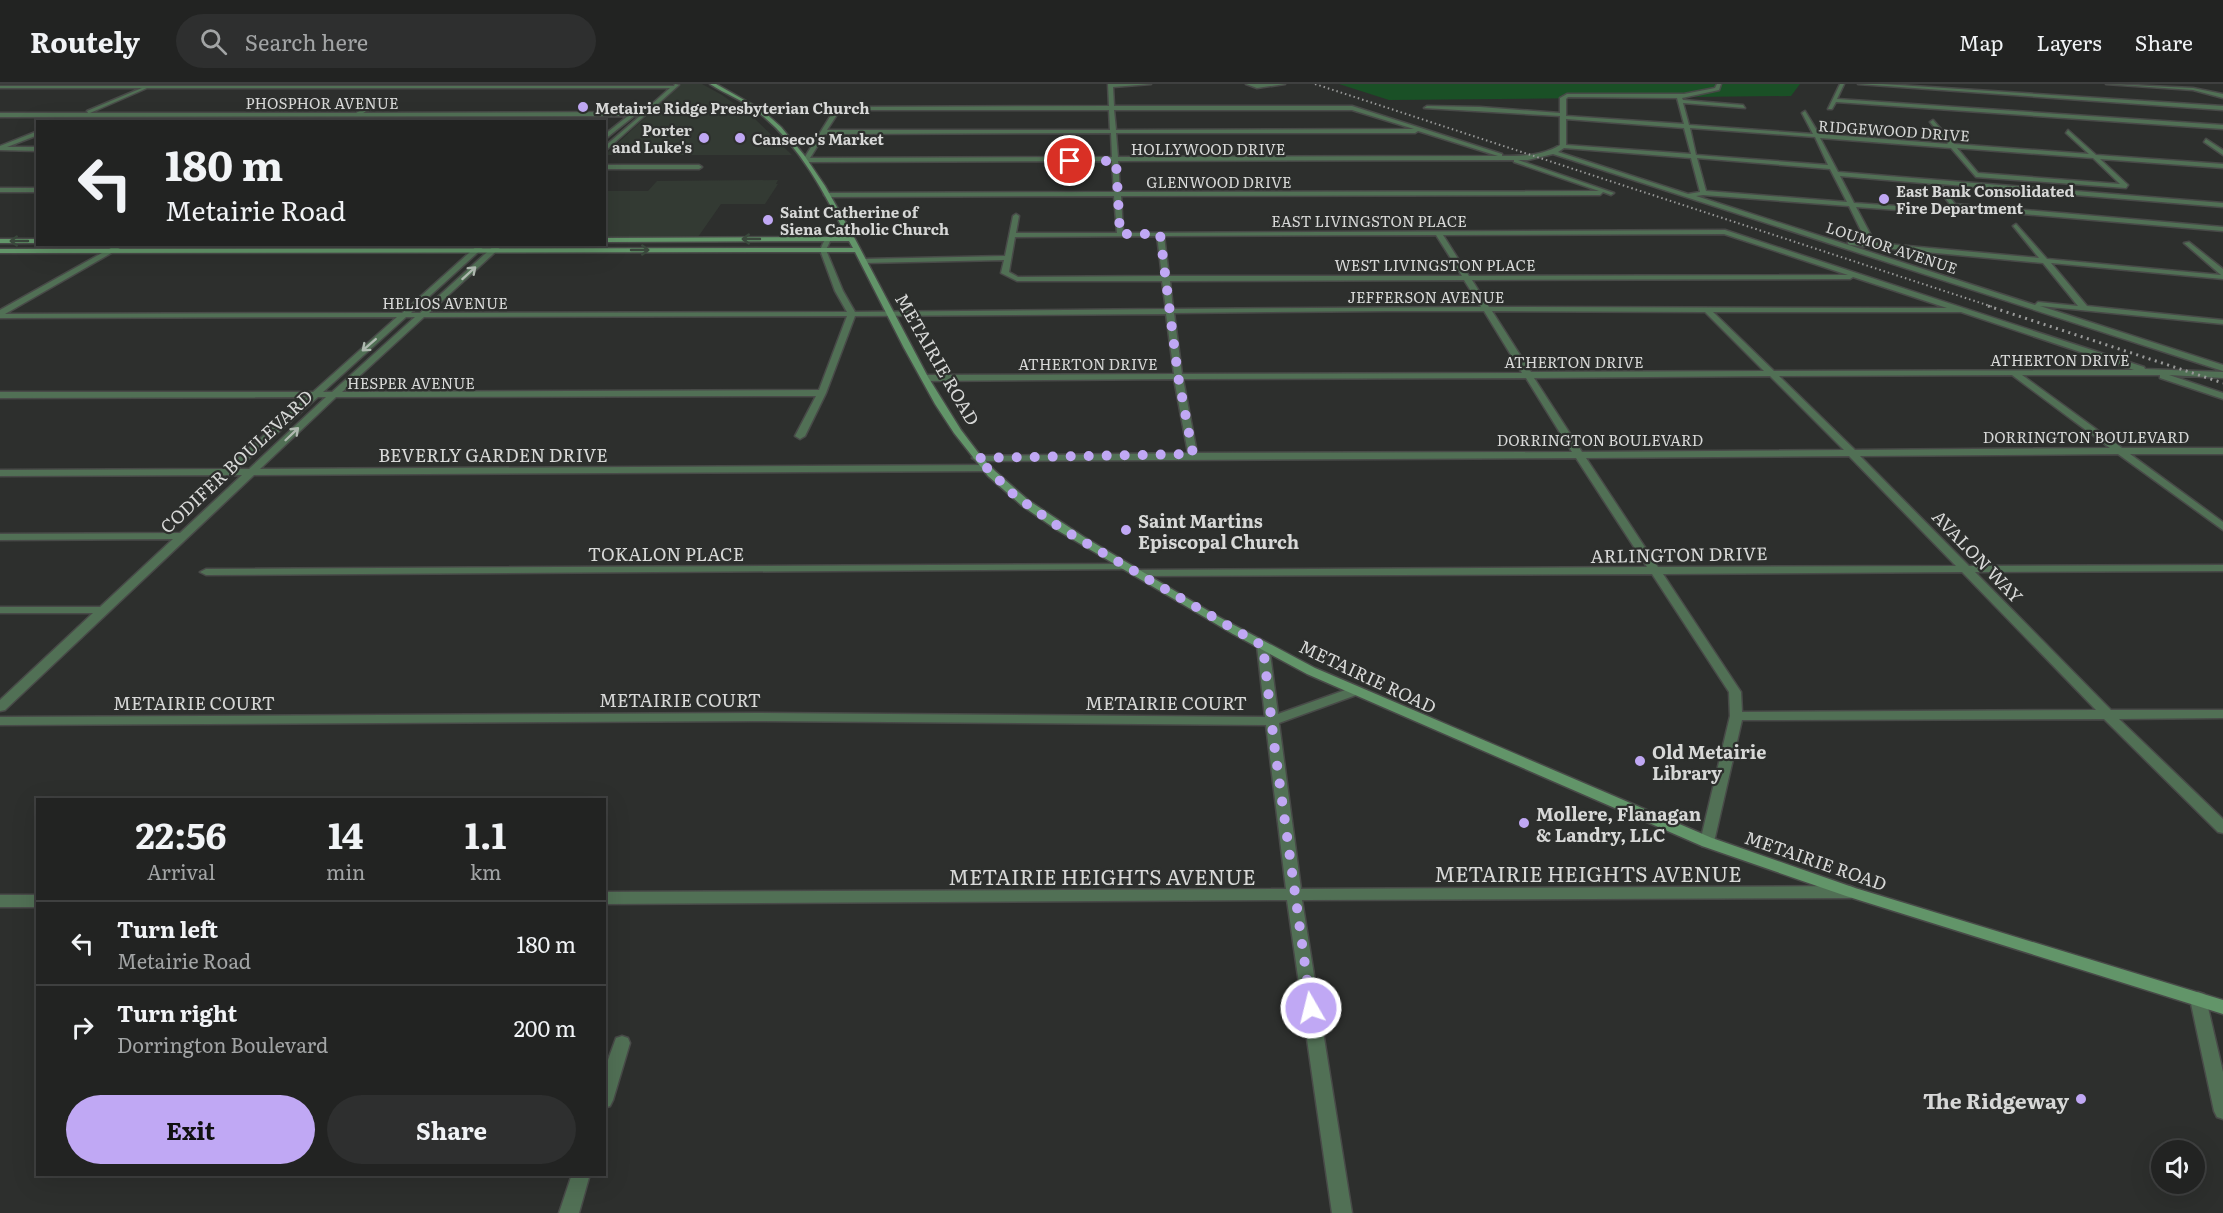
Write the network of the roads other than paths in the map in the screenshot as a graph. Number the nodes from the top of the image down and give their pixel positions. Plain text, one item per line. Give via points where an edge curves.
1 (714, 84) edge
2 (1149, 84) edge
3 (1248, 84) edge
4 (1283, 84) edge
5 (1719, 84) edge
6 (1842, 84) edge
7 (1860, 84) edge
8 (2108, 84) edge
9 (677, 85) edge
10 (1111, 85) edge
11 (664, 86) edge
12 (0, 87) edge
13 (152, 87) junction
14 (2020, 90) dead end
15 (655, 94) dead end
16 (2026, 95) junction
17 (2223, 96) edge
18 (1680, 98) junction
19 (1834, 100) junction
20 (379, 102) dead end
21 (2034, 102) dead end
22 (640, 107) dead end
23 (1743, 107) dead end
24 (1113, 108) junction
25 (1427, 108) dead end
26 (1830, 108) dead end
27 (2041, 108) dead end
28 (2223, 108) edge
29 (1805, 113) dead end
30 (358, 114) junction
31 (633, 114) junction
32 (645, 114) junction
33 (0, 115) edge
34 (83, 115) junction
35 (2048, 115) junction
36 (1562, 116) junction
37 (71, 120) edge
38 (348, 120) edge
39 (1933, 122) dead end
40 (1688, 127) junction
41 (2223, 127) edge
42 (1427, 130) junction
43 (822, 132) junction
44 (1115, 132) junction
45 (2068, 132) dead end
46 (36, 134) edge
47 (606, 136) edge
48 (1817, 136) junction
49 (2206, 141) dead end
50 (1563, 146) junction
51 (1952, 146) junction
52 (606, 148) edge
53 (0, 149) edge
54 (36, 149) edge
55 (1553, 152) junction
56 (2223, 153) edge
57 (1693, 156) junction
58 (2095, 157) junction
59 (1511, 159) junction
60 (806, 160) junction
61 (1116, 161) junction
62 (2223, 166) edge
63 (606, 167) edge
64 (699, 167) dead end
65 (1834, 170) junction
66 (1935, 181) junction
67 (0, 190) edge
68 (36, 190) edge
69 (1703, 193) junction
70 (827, 195) junction
71 (1118, 195) junction
72 (1686, 195) junction
73 (1853, 205) junction
74 (2223, 205) edge
75 (1898, 208) dead end
76 (1016, 216) dead end
77 (2016, 226) dead end
78 (2223, 229) edge
79 (1438, 233) junction
80 (1120, 234) junction
81 (1160, 234) junction
82 (1012, 235) junction
83 (828, 239) junction
84 (852, 239) junction
85 (606, 240) edge
86 (0, 241) edge
87 (36, 241) edge
88 (2187, 243) dead end
89 (1840, 244) junction
90 (1872, 245) junction
91 (121, 246) edge
92 (480, 248) edge
93 (497, 248) edge
94 (823, 250) junction
95 (858, 250) junction
96 (0, 251) edge
97 (112, 251) junction
98 (1007, 258) junction
99 (2045, 260) junction
100 (864, 261) junction
101 (2223, 275) edge
102 (1466, 277) junction
103 (1860, 277) junction
104 (1166, 279) junction
105 (2016, 302) junction
106 (2084, 308) junction
107 (1169, 310) junction
108 (1487, 310) junction
109 (1707, 310) junction
110 (1962, 310) junction
111 (0, 314) edge
112 (852, 314) junction
113 (890, 314) junction
114 (403, 315) junction
115 (422, 316) junction
116 (2223, 322) edge
117 (2223, 368) edge
118 (2152, 372) junction
119 (1770, 373) junction
120 (2014, 373) junction
121 (1529, 375) junction
122 (2223, 375) edge
123 (1178, 376) junction
124 (925, 378) junction
125 (822, 393) junction
126 (0, 395) edge
127 (311, 396) junction
128 (332, 396) junction
129 (2223, 396) edge
130 (800, 436) dead end
131 (1850, 451) junction
132 (2119, 451) junction
133 (2223, 451) edge
134 (1193, 454) junction
135 (1579, 455) junction
136 (977, 458) junction
137 (986, 468) junction
138 (228, 472) junction
139 (252, 472) junction
140 (0, 473) edge
141 (2223, 527) edge
142 (182, 536) junction
143 (0, 537) edge
144 (1965, 567) junction
145 (2223, 568) edge
146 (1131, 570) junction
147 (206, 572) dead end
148 (1656, 572) junction
149 (0, 610) edge
150 (103, 610) junction
151 (1263, 646) junction
152 (1355, 691) junction
153 (0, 707) edge
154 (1737, 709) junction
155 (2223, 714) edge
156 (2108, 716) junction
157 (0, 721) edge
158 (1271, 721) junction
159 (2223, 828) edge
160 (1707, 842) junction
161 (1851, 892) junction
162 (1294, 895) junction
163 (606, 898) edge
164 (0, 901) edge
165 (36, 901) edge
166 (2198, 999) junction
167 (2223, 1007) edge
168 (622, 1043) dead end
169 (606, 1094) edge
170 (2223, 1111) edge
171 (580, 1176) edge
172 (569, 1213) edge
173 (1342, 1213) edge

1 - 60 main road, METAIRIE ROAD via 767,116
2 - 10 street
3 - 4 street
5 - 18 street via 1711,91
6 - 19 street
7 - 16 street
8 - 17 street
9 - 11 street
9 - 32 street
10 - 24 street
11 - 13 street
11 - 15 street
12 - 13 street
13 - 34 street
14 - 16 street
16 - 21 street
16 - 28 street
18 - 23 street
18 - 36 street via 1570,95 1563,98
18 - 40 street
19 - 26 street
19 - 35 street
20 - 30 street
22 - 31 street
24 - 42 street via 1352,108
24 - 43 street via 838,108
24 - 44 street
25 - 36 street, RIDGEWOOD DRIVE
27 - 35 street
29 - 48 street
30 - 31 street, PHOSPHOR AVENUE
30 - 34 street, PHOSPHOR AVENUE
30 - 38 street
31 - 32 street, PHOSPHOR AVENUE
31 - 47 street
32 - 52 street
33 - 34 street, PHOSPHOR AVENUE
34 - 37 street
35 - 41 street
36 - 40 street, RIDGEWOOD DRIVE
36 - 50 street
39 - 51 street
40 - 48 street, RIDGEWOOD DRIVE
40 - 57 street
42 - 44 street
42 - 59 street
43 - 44 street
43 - 60 street
44 - 61 street
45 - 58 street
46 - 53 street
48 - 51 street, RIDGEWOOD DRIVE
48 - 65 street
49 - 56 street
50 - 55 street
50 - 57 street
51 - 58 street, RIDGEWOOD DRIVE
51 - 58 street via 1976,175 2126,186
53 - 54 street
55 - 59 street, HOLLYWOOD DRIVE
55 - 72 street, LOUMOR AVENUE
57 - 65 street
57 - 69 street
58 - 62 street, RIDGEWOOD DRIVE
59 - 61 street, HOLLYWOOD DRIVE
59 - 71 street, GLENWOOD DRIVE via 1611,193
60 - 61 street, HOLLYWOOD DRIVE
60 - 70 main road, METAIRIE ROAD
61 - 71 street
63 - 64 street
65 - 66 street
65 - 73 street
66 - 74 street
66 - 78 street via 1953,206
67 - 68 street
69 - 72 street
69 - 73 street
70 - 71 street, GLENWOOD DRIVE
70 - 84 main road, METAIRIE ROAD
71 - 80 street
72 - 89 street, LOUMOR AVENUE
73 - 75 street
73 - 90 street
76 - 82 street
77 - 99 street
79 - 81 street, EAST LIVINGSTON PLACE
79 - 102 street
79 - 103 street, EAST LIVINGSTON PLACE via 1725,232
80 - 81 street, EAST LIVINGSTON PLACE
80 - 82 street, EAST LIVINGSTON PLACE
81 - 104 street
82 - 98 street
83 - 84 main road
83 -> 85 main road
83 - 94 street
84 - 95 main road, METAIRIE ROAD
87 -> 86 main road
88 - 101 street
89 - 90 street
89 - 105 street, LOUMOR AVENUE
90 - 99 street
91 - 97 street
92 - 93 main road
92 - 97 main road
92 - 114 street, CODIFER BOULEVARD
93 -> 94 main road
115 -> 93 street, CODIFER BOULEVARD
94 - 95 main road
94 - 112 street via 838,291
95 - 100 main road, METAIRIE ROAD
96 - 97 main road
97 - 111 street
98 - 100 street
98 - 104 street, WEST LIVINGSTON PLACE via 1005,273 1025,280
99 - 101 street
99 - 106 street
100 - 113 main road, METAIRIE ROAD
102 - 103 street, WEST LIVINGSTON PLACE
102 - 104 street, WEST LIVINGSTON PLACE
102 - 108 street
103 - 110 street
104 - 107 street
105 - 106 street
105 - 117 street, LOUMOR AVENUE
106 - 116 street
107 - 108 street, JEFFERSON AVENUE
107 - 113 street, JEFFERSON AVENUE
107 - 123 street
108 - 109 street, JEFFERSON AVENUE
108 - 121 street
109 - 110 street, JEFFERSON AVENUE
109 - 119 street, AVALON WAY
110 - 118 street
111 - 114 street, HELIOS AVENUE
112 - 113 street, HELIOS AVENUE
112 - 115 street, HELIOS AVENUE
112 - 125 street
113 - 124 main road, METAIRIE ROAD
114 - 115 street, HELIOS AVENUE
114 -> 127 street, CODIFER BOULEVARD
115 - 128 street, CODIFER BOULEVARD
118 - 120 street, ATHERTON DRIVE
118 - 122 street, ATHERTON DRIVE
118 - 129 street
119 - 120 street, ATHERTON DRIVE
119 - 121 street, ATHERTON DRIVE
119 - 131 street, AVALON WAY
120 - 132 street
121 - 123 street, ATHERTON DRIVE
121 - 135 street
123 - 124 street, ATHERTON DRIVE
123 - 134 street
124 - 136 main road, METAIRIE ROAD
125 - 128 street, HESPER AVENUE
125 - 130 street
126 - 127 street, HESPER AVENUE
127 - 128 street, HESPER AVENUE
127 - 138 street, CODIFER BOULEVARD
139 -> 128 street, CODIFER BOULEVARD
131 - 132 street, DORRINGTON BOULEVARD
131 - 135 street, DORRINGTON BOULEVARD
131 - 144 street, AVALON WAY
132 - 133 street, DORRINGTON BOULEVARD
132 - 141 street
134 - 135 street, DORRINGTON BOULEVARD
134 - 136 street, DORRINGTON BOULEVARD
135 - 148 street
136 - 137 main road, METAIRIE ROAD
137 - 139 street, BEVERLY GARDEN DRIVE
137 - 146 main road, METAIRIE ROAD via 1014,495 1062,529
138 - 139 street, BEVERLY GARDEN DRIVE
138 - 140 street, BEVERLY GARDEN DRIVE
139 - 142 street, CODIFER BOULEVARD
142 - 143 street
142 - 150 street, CODIFER BOULEVARD
144 - 145 street, ARLINGTON DRIVE
144 - 148 street, ARLINGTON DRIVE
144 - 156 street, AVALON WAY
146 - 147 street, TOKALON PLACE
146 - 148 street, ARLINGTON DRIVE
146 - 151 main road, METAIRIE ROAD
148 - 154 street via 1735,692
149 - 150 street
150 - 153 street, CODIFER BOULEVARD
151 - 152 main road, METAIRIE ROAD
151 - 158 street
152 - 158 street, METAIRIE COURT
152 - 160 main road, METAIRIE ROAD
154 - 156 street
154 - 160 street
155 - 156 street
156 - 159 street, AVALON WAY
157 - 158 street, METAIRIE COURT via 754,717
158 - 162 street
160 - 161 main road, METAIRIE ROAD
161 - 162 street, METAIRIE HEIGHTS AVENUE
161 - 166 main road, METAIRIE ROAD
162 - 163 street, METAIRIE HEIGHTS AVENUE
162 - 173 street
164 - 165 street
166 - 167 main road, METAIRIE ROAD
166 - 170 street
168 - 169 street
171 - 172 street

